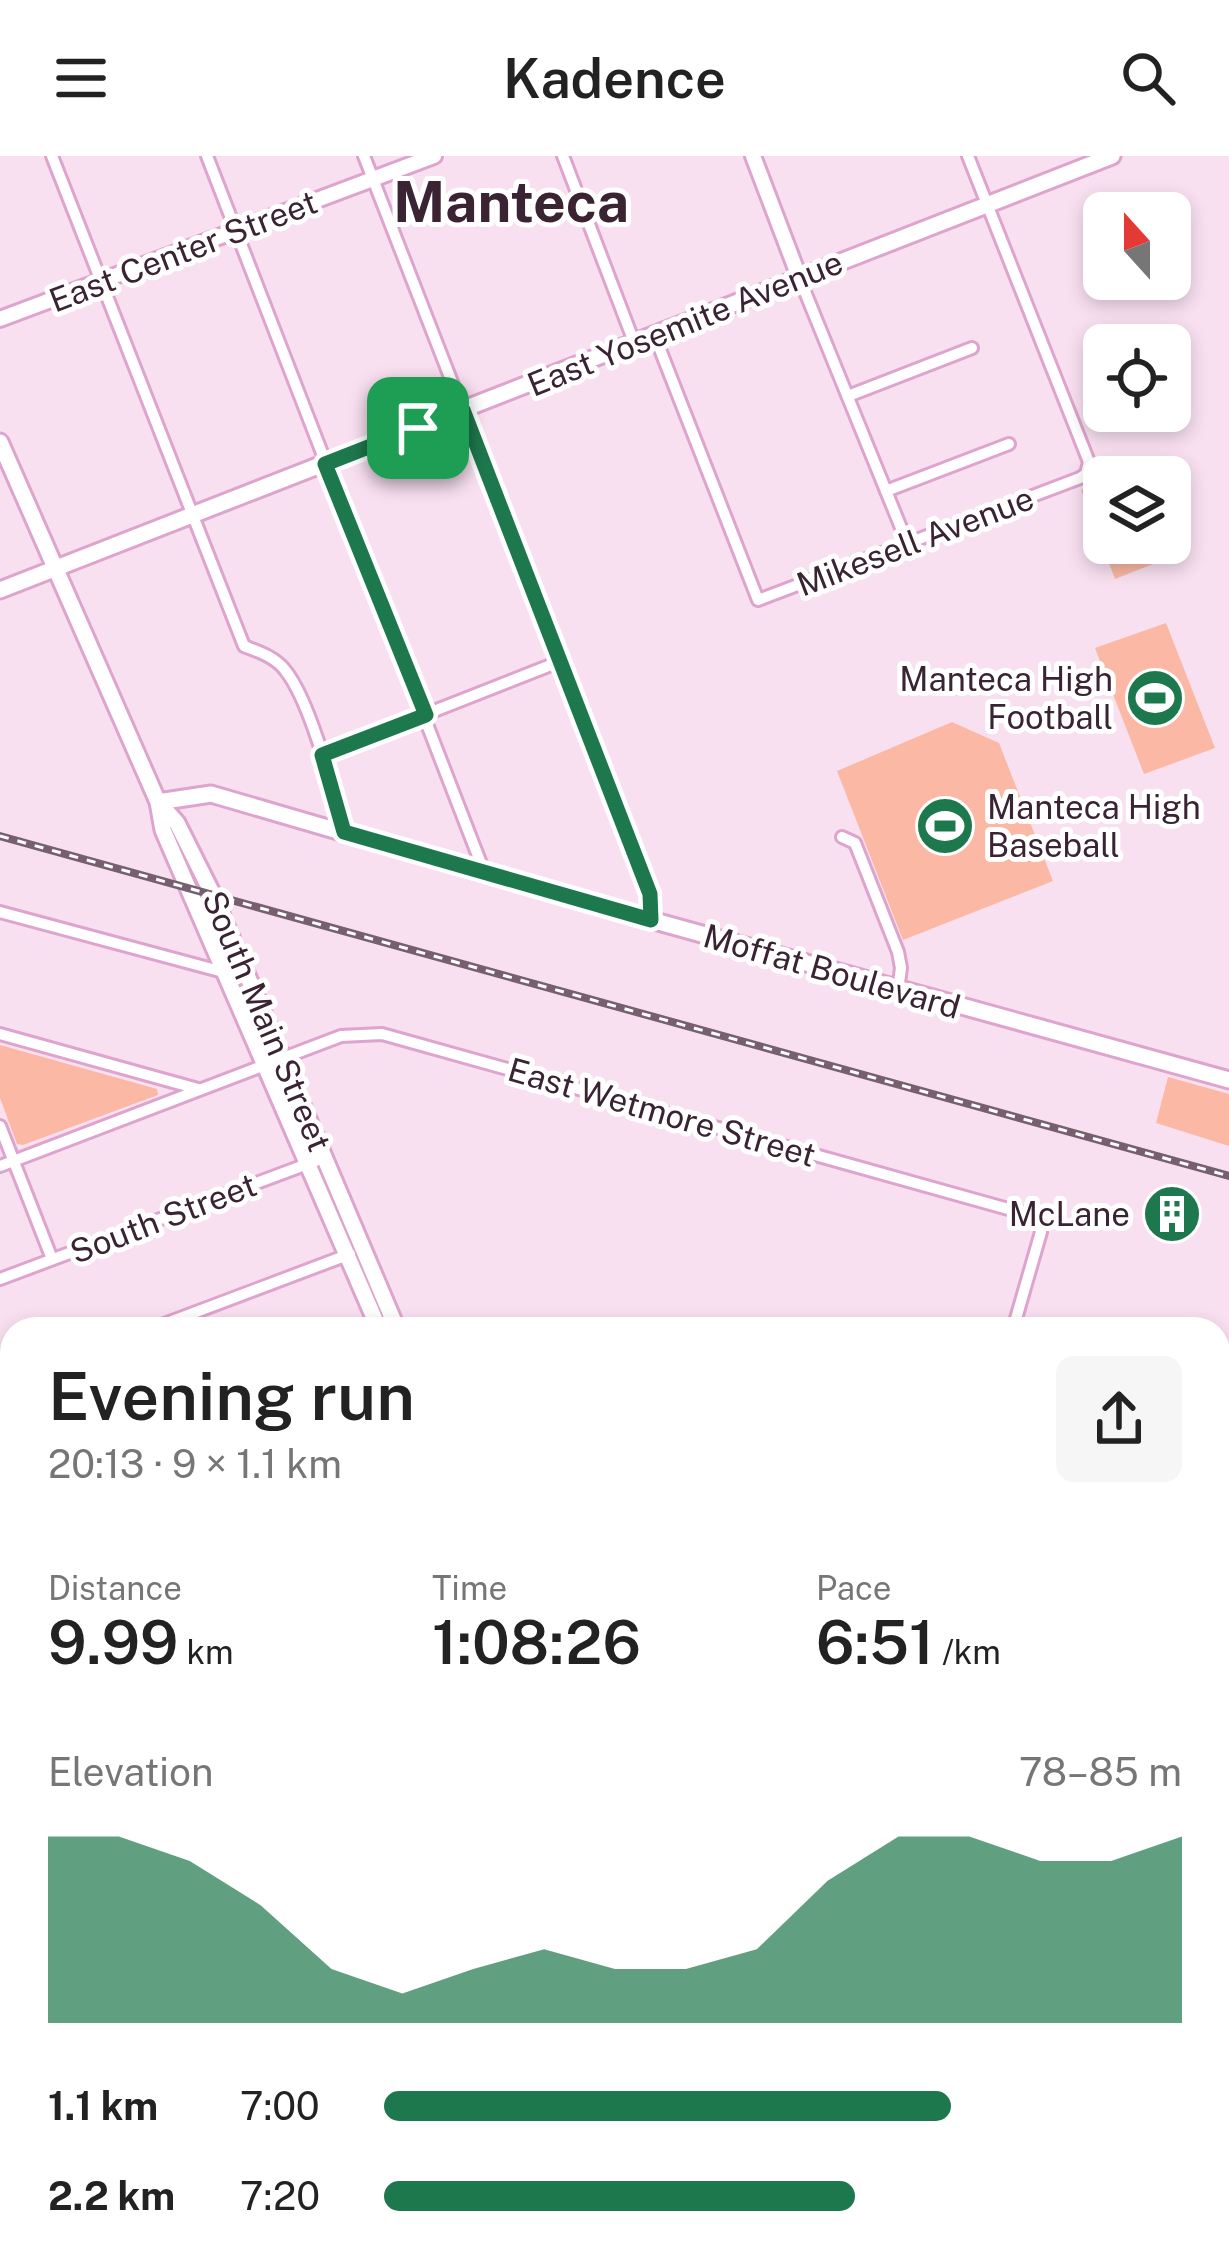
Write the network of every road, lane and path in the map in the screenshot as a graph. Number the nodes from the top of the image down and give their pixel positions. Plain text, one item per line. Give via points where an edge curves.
1 (52, 156) edge
2 (207, 156) edge
3 (364, 156) edge
4 (434, 156) edge
5 (563, 156) edge
6 (753, 156) edge
7 (968, 156) edge
8 (1112, 156) edge
9 (373, 179) junction
10 (987, 204) junction
11 (236, 231) junction
12 (800, 277) junction
13 (100, 282) junction
14 (0, 320) edge
15 (654, 334) junction
16 (634, 342) junction
17 (972, 348) dead end
18 (848, 397) junction
19 (463, 410) junction
20 (0, 442) edge
21 (1010, 444) dead end
22 (325, 464) junction
23 (886, 491) junction
24 (191, 515) junction
25 (908, 545) junction
26 (58, 569) junction
27 (0, 590) edge
28 (561, 662) junction
29 (426, 715) junction
30 (322, 755) junction
31 (158, 802) junction
32 (344, 832) junction
33 (842, 837) dead end
34 (485, 874) junction
35 (0, 912) edge
36 (651, 920) junction
37 (244, 965) junction
38 (226, 973) junction
39 (898, 990) junction
40 (0, 1034) edge
41 (284, 1059) junction
42 (266, 1066) junction
43 (1229, 1080) edge
44 (201, 1090) junction
45 (0, 1126) edge
46 (317, 1160) junction
47 (14, 1161) junction
48 (0, 1166) edge
49 (356, 1251) junction
50 (52, 1259) junction
51 (0, 1279) edge
52 (183, 1317) edge
53 (375, 1317) edge
54 (391, 1317) edge
55 (1017, 1317) edge

1 - 13 street
2 - 11 street
3 - 9 street
4 - 9 street, East Center Street
5 - 16 street
6 - 12 street
7 - 10 street
8 - 10 main road, East Yosemite Avenue
9 - 11 street, East Center Street
9 - 19 street
10 - 12 main road, East Yosemite Avenue
10 - 25 street, Mikesell Avenue via 1090,462 1072,481
11 - 13 street, East Center Street
11 - 22 street
12 - 15 main road, East Yosemite Avenue
12 - 18 street
13 - 14 street, East Center Street
13 - 24 street
15 - 16 main road, East Yosemite Avenue
15 - 25 street, Mikesell Avenue via 758,600
16 - 19 main road, East Yosemite Avenue
17 - 18 street
18 - 23 street
19 - 22 main road, East Yosemite Avenue
19 - 28 street
20 - 26 main road, South Main Street
21 - 23 street
22 - 24 main road, East Yosemite Avenue
22 - 29 street
23 - 25 street
24 - 26 main road, East Yosemite Avenue
24 - 30 street via 244,646 284,668
26 - 27 main road, East Yosemite Avenue
26 - 31 main road, South Main Street
28 - 29 street
28 - 36 street via 650,894
29 - 30 street
29 - 34 street
30 - 32 street
31 - 32 main road, Moffat Boulevard via 211,794
31 - 37 main road, South Main Street via 178,823
31 - 38 main road, South Main Street
32 - 34 main road, Moffat Boulevard
33 - 39 street via 855,843 898,952
34 - 36 main road, Moffat Boulevard
35 - 38 street
36 - 39 main road, Moffat Boulevard
37 - 38 street
37 - 41 main road, South Main Street
38 - 42 main road, South Main Street
39 - 43 main road, Moffat Boulevard
40 - 44 street
41 - 42 street, East Wetmore Street
41 - 46 main road, South Main Street
41 - 55 street, East Wetmore Street via 349,1034 382,1034 1027,1213 1040,1221 1040,1239
42 - 44 street, East Wetmore Street
42 - 46 main road, South Main Street
44 - 47 street, East Wetmore Street
45 - 47 street
46 - 49 main road, South Main Street
46 - 50 street, South Street
47 - 48 street, East Wetmore Street
47 - 50 street
49 - 52 street
49 - 53 main road, South Main Street
49 - 54 main road, South Main Street
50 - 51 street, South Street

